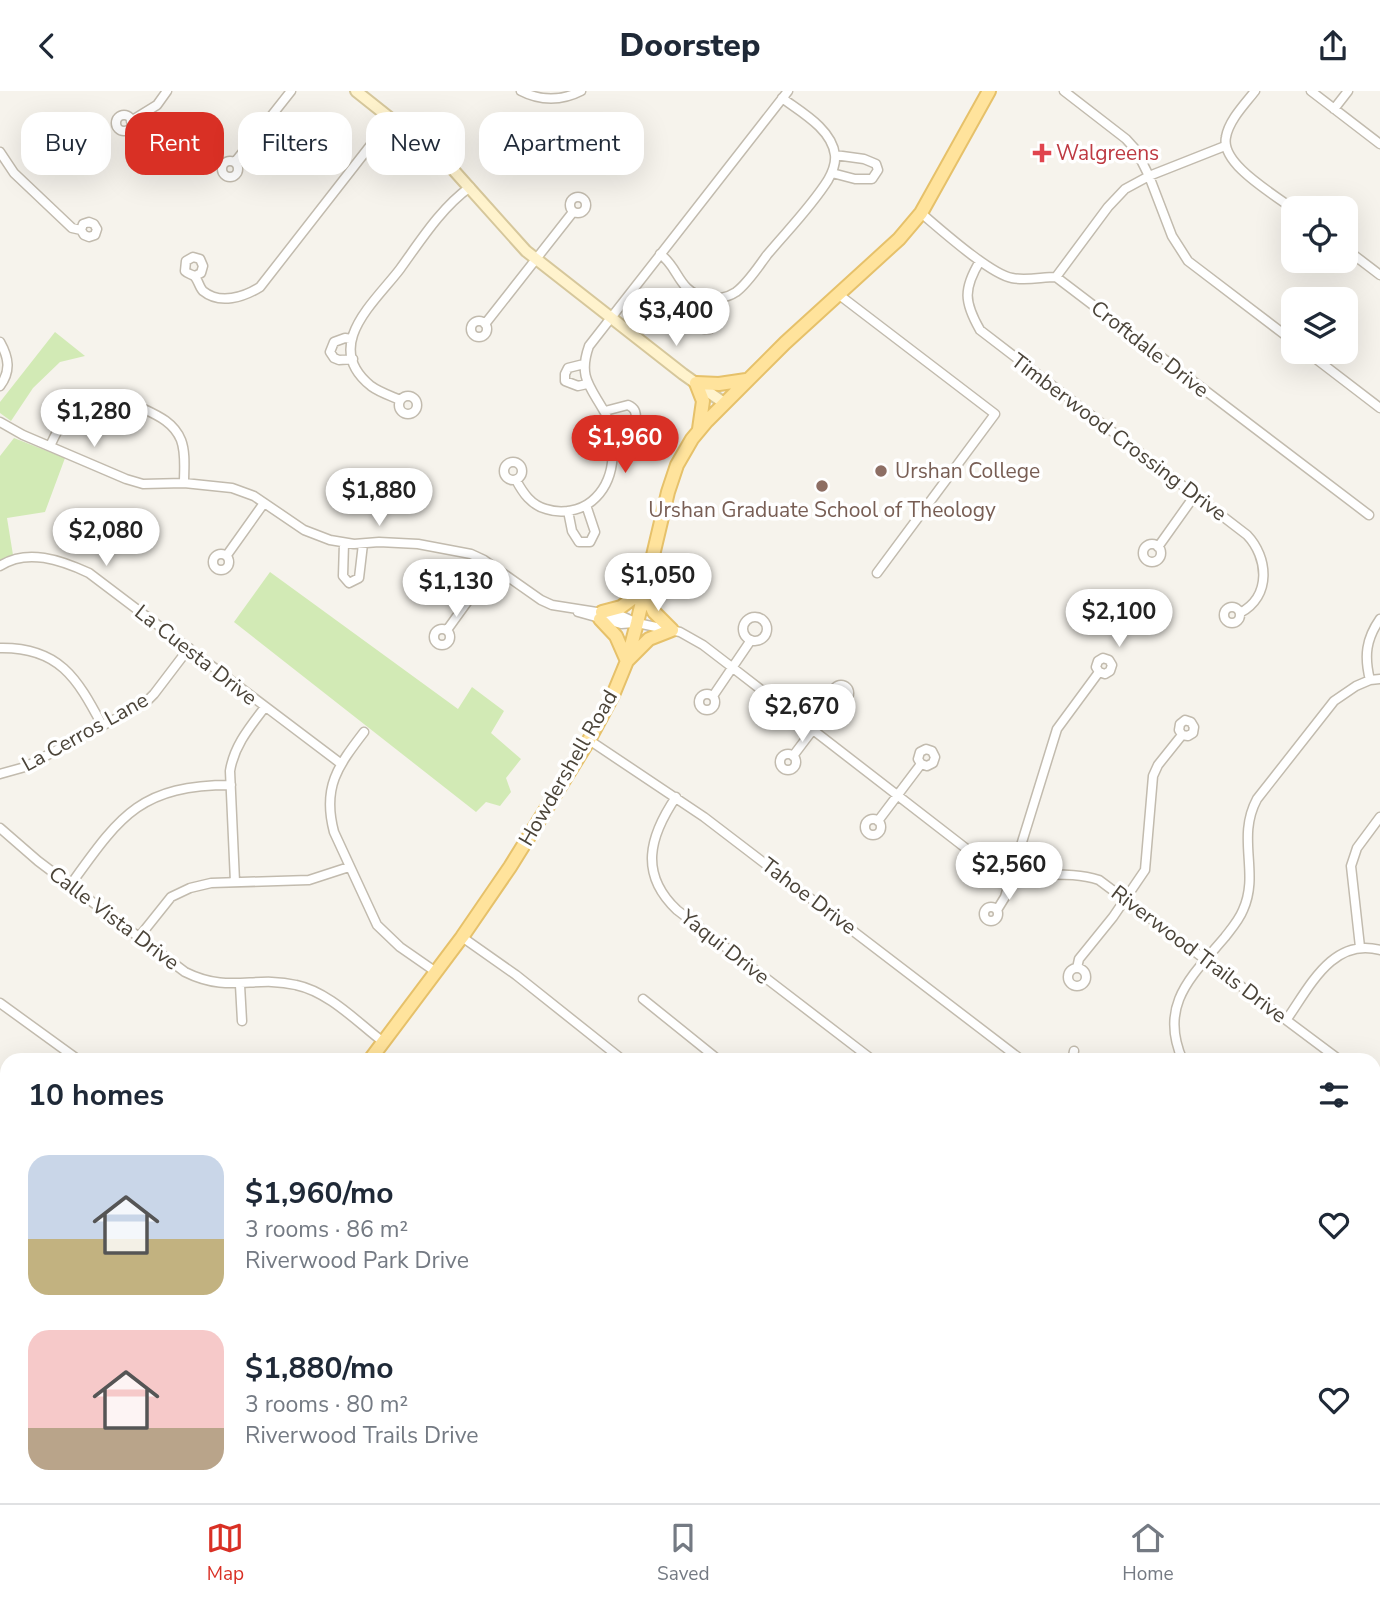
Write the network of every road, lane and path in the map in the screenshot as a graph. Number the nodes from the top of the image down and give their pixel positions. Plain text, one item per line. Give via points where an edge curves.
1 (167, 91) edge
2 (290, 91) edge
3 (356, 91) edge
4 (521, 91) edge
5 (581, 91) edge
6 (989, 91) edge
7 (1064, 91) edge
8 (1255, 91) edge
9 (1311, 91) edge
10 (1348, 91) edge
11 (785, 94) edge
12 (1334, 109) junction
13 (149, 112) edge
14 (381, 112) edge
15 (1380, 144) edge
16 (1225, 146) junction
17 (0, 152) edge
18 (366, 152) edge
19 (835, 155) junction
20 (235, 162) dead end
21 (832, 173) junction
22 (459, 175) edge
23 (1149, 176) junction
24 (470, 187) junction
25 (1281, 200) edge
26 (573, 212) dead end
27 (921, 213) junction
28 (81, 230) dead end
29 (660, 254) junction
30 (537, 258) junction
31 (1358, 258) edge
32 (980, 261) junction
33 (1380, 275) edge
34 (195, 277) dead end
35 (1056, 277) junction
36 (838, 294) junction
37 (699, 296) junction
38 (716, 298) junction
39 (611, 316) junction
40 (485, 324) dead end
41 (1281, 332) edge
42 (352, 339) junction
43 (0, 342) edge
44 (353, 359) junction
45 (584, 364) junction
46 (1323, 364) edge
47 (746, 380) junction
48 (695, 383) junction
49 (587, 384) junction
50 (0, 386) edge
51 (400, 400) dead end
52 (724, 403) junction
53 (1380, 408) edge
54 (605, 411) junction
55 (0, 422) edge
56 (611, 428) junction
57 (698, 431) junction
58 (50, 446) junction
59 (516, 480) dead end
60 (184, 483) junction
61 (1195, 495) junction
62 (264, 503) junction
63 (586, 505) junction
64 (568, 511) junction
65 (1369, 515) dead end
66 (344, 543) junction
67 (363, 544) junction
68 (1158, 547) dead end
69 (227, 555) dead end
70 (3, 564) edge
71 (493, 566) junction
72 (877, 573) dead end
73 (644, 590) junction
74 (1240, 613) dead end
75 (601, 616) junction
76 (1380, 619) edge
77 (637, 623) junction
78 (447, 630) dead end
79 (672, 631) junction
80 (751, 640) dead end
81 (0, 648) edge
82 (189, 648) junction
83 (627, 661) junction
84 (733, 668) junction
85 (1099, 672) dead end
86 (1375, 679) edge
87 (713, 696) dead end
88 (836, 699) dead end
89 (265, 707) junction
90 (102, 726) junction
91 (814, 729) junction
92 (364, 732) dead end
93 (1182, 735) dead end
94 (589, 740) junction
95 (793, 756) dead end
96 (340, 763) junction
97 (921, 764) dead end
98 (0, 774) edge
99 (230, 785) junction
100 (898, 795) junction
101 (676, 797) junction
102 (1380, 817) edge
103 (878, 821) dead end
104 (0, 828) edge
105 (349, 867) junction
106 (1012, 873) junction
107 (235, 883) junction
108 (71, 884) junction
109 (1125, 899) junction
110 (997, 910) dead end
111 (139, 937) junction
112 (462, 937) junction
113 (1360, 947) junction
114 (1380, 950) edge
115 (1205, 961) junction
116 (1077, 968) dead end
117 (436, 972) junction
118 (240, 985) junction
119 (643, 999) dead end
120 (0, 1003) edge
121 (1287, 1019) junction
122 (242, 1021) dead end
123 (382, 1041) junction
124 (69, 1053) edge
125 (374, 1053) edge
126 (614, 1053) edge
127 (710, 1053) edge
128 (864, 1053) edge
129 (1012, 1053) edge
130 (1180, 1053) edge
131 (1331, 1053) edge

1 - 13 street
2 - 20 street
3 - 14 street
4 - 5 street via 551,100
6 - 27 main road, Howdershell Road
7 - 23 street via 1126,139
8 - 16 street via 1233,121
9 - 12 street
10 - 12 street
11 - 19 street via 825,133
11 - 29 street
12 - 15 street
16 - 23 street
16 - 25 street via 1237,167
17 - 28 street via 13,173 72,228
18 - 34 street via 260,287 220,298 201,290
19 - 21 street
19 - 21 street via 870,161 878,170 873,180
21 - 38 street via 751,276 736,292
22 - 24 street
23 - 35 street via 1116,197
23 - 41 street via 1172,236 1188,261
24 - 30 street
24 - 42 street via 444,209 367,309 352,331
26 - 30 street
27 - 32 street
27 - 36 main road, Howdershell Road
29 - 37 street via 679,281
29 - 39 street
30 - 39 street
30 - 40 street
31 - 33 street
32 - 35 street via 1004,276
32 - 61 street, Timberwood Crossing Drive via 967,289 967,305 980,330
35 - 65 street, Croftdale Drive
36 - 47 main road, Howdershell Road
36 - 72 street via 995,414
37 - 38 street
37 - 38 street via 698,322 704,329 716,321
39 - 45 street via 589,346
39 - 48 street
42 - 44 street
42 - 44 street via 334,342 330,352 339,361
43 - 50 street via 8,365 8,375
44 - 51 street via 370,385
45 - 49 street
45 - 49 street via 568,368 565,381
46 - 53 street
47 - 48 main road
47 - 52 main road, Howdershell Road
48 - 52 street
48 - 57 main road via 703,401
49 - 54 street
52 - 57 main road, Howdershell Road
54 - 56 street
54 - 56 street via 623,405 634,408 636,419
55 - 58 street
56 - 63 street via 614,451 609,479
57 - 73 main road, Howdershell Road via 674,474
58 - 60 street via 126,479 156,485
58 - 60 street via 70,410 90,398 112,396 169,422 183,448
59 - 64 street via 526,497 539,506
60 - 62 street via 232,488
61 - 68 street
61 - 74 street, Timberwood Crossing Drive via 1247,535 1262,556 1259,592
62 - 66 street via 304,530
62 - 69 street
63 - 64 street
63 - 64 street via 595,532 584,544 576,539
66 - 67 street
66 - 67 street via 343,576 349,583 359,577
67 - 71 street via 438,547 471,554
70 - 82 street, La Cuesta Drive via 32,556 76,567
71 - 75 street, Riverwood Trails Drive via 541,600
71 - 78 street
73 - 75 main road
73 - 77 main road, Howdershell Road
73 - 79 main road via 654,612
75 - 77 street, Riverwood Trails Drive via 621,624
75 - 83 main road
76 - 86 street via 1366,652
77 - 79 street, Riverwood Trails Drive
77 - 83 main road, Howdershell Road
79 - 83 main road via 649,639
79 - 84 street, Riverwood Trails Drive via 703,645
80 - 84 street
81 - 90 street via 43,653 64,668
82 - 89 street, La Cuesta Drive
82 - 90 street, La Cerros Lane via 145,703
83 - 94 main road, Howdershell Road
84 - 87 street
84 - 91 street, Riverwood Trails Drive
85 - 106 street via 1057,729
86 - 115 street via 1334,701 1257,799 1247,826 1248,897 1236,923
88 - 91 street
89 - 96 street, La Cuesta Drive
89 - 99 street via 235,750
90 - 98 street, La Cerros Lane via 25,767
91 - 95 street
91 - 100 street, Riverwood Trails Drive
92 - 96 street
93 - 109 street via 1153,776 1148,862
94 - 101 street, Tahoe Drive
94 - 112 main road, Howdershell Road
96 - 105 street via 332,783 330,817
97 - 100 street
99 - 107 street
99 - 108 street via 177,790 136,807 115,825
100 - 103 street
100 - 106 street, Riverwood Trails Drive via 990,867
101 - 128 street, Yaqui Drive via 655,842 653,877 659,890 677,910
101 - 129 street, Tahoe Drive
102 - 113 street via 1357,848 1351,866
104 - 108 street, Calle Vista Drive
105 - 107 street via 309,880
105 - 117 street via 377,925
106 - 109 street, Riverwood Trails Drive via 1087,876
106 - 110 street
107 - 111 street via 211,883 180,892
108 - 111 street, Calle Vista Drive
109 - 115 street, Riverwood Trails Drive
109 - 116 street
111 - 118 street, Calle Vista Drive via 194,977
112 - 117 main road, Howdershell Road
112 - 126 street
113 - 114 street
113 - 121 street via 1329,962
115 - 121 street, Riverwood Trails Drive
115 - 130 street via 1181,994 1173,1017
117 - 123 main road, Howdershell Road
118 - 122 street
118 - 123 street, Calle Vista Drive via 278,983 308,989
119 - 127 street
120 - 124 street
121 - 131 street, Riverwood Trails Drive
123 - 125 main road, Howdershell Road

